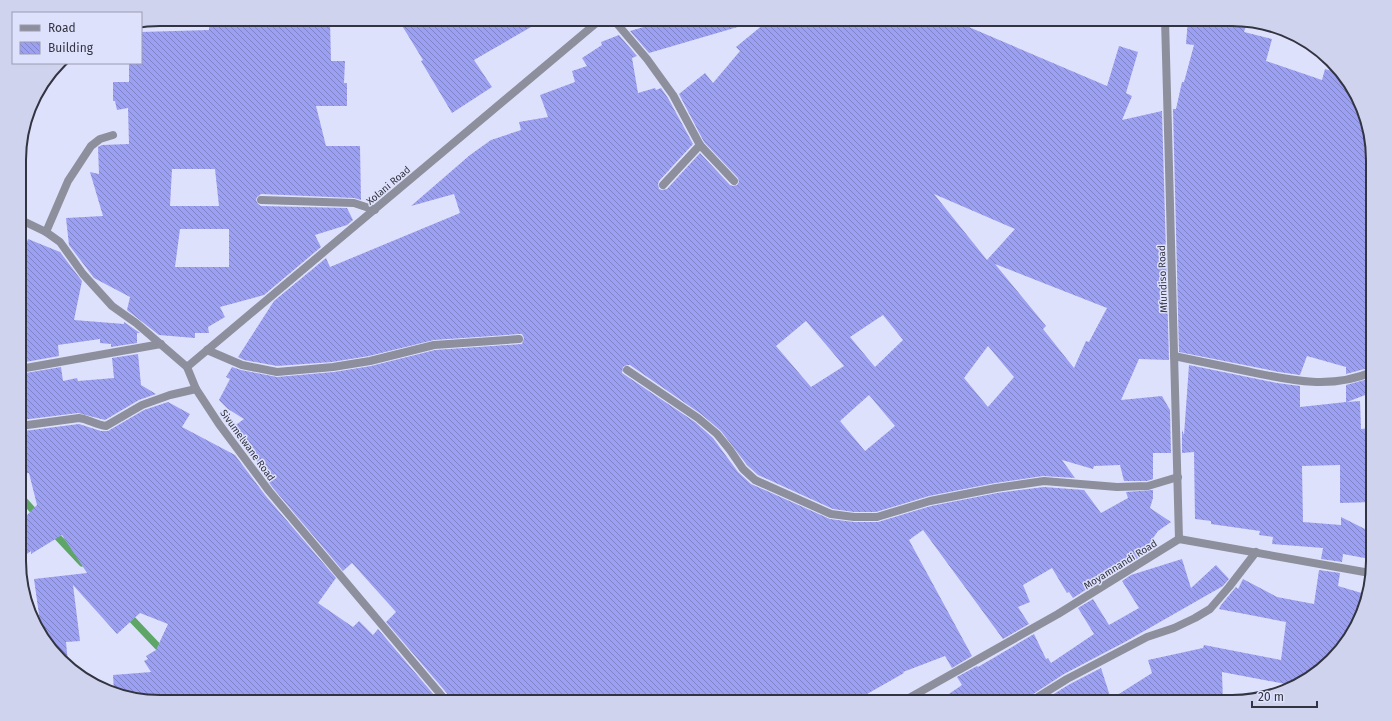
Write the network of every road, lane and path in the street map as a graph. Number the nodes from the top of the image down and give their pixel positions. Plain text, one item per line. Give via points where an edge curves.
1 (593, 26) edge
2 (619, 26) edge
3 (1165, 26) edge
4 (113, 135) dead end
5 (700, 145) junction
6 (734, 181) dead end
7 (663, 185) dead end
8 (261, 200) dead end
9 (375, 210) junction
10 (26, 222) edge
11 (46, 232) junction
12 (519, 338) dead end
13 (161, 344) junction
14 (207, 350) junction
15 (1174, 356) junction
16 (187, 367) junction
17 (26, 369) edge
18 (627, 370) dead end
19 (1366, 375) edge
20 (196, 389) junction
21 (26, 425) edge
22 (1178, 477) junction
23 (1180, 539) junction
24 (1256, 552) junction
25 (1366, 572) edge
26 (441, 695) edge
27 (914, 695) edge
28 (1041, 695) edge

1 - 9 street, Xolani Road
2 - 5 street via 673,94
3 - 15 street, Mfundiso Road
4 - 11 street via 100,139 91,146 68,181
5 - 6 street
5 - 7 street
8 - 9 street via 354,203
9 - 14 street, Xolani Road
10 - 11 street, Sivumelwane Road
11 - 13 street, Sivumelwane Road via 60,242 83,274 112,306
12 - 14 street via 434,344 370,361 277,372 242,365
13 - 16 street, Sivumelwane Road
13 - 17 street
14 - 16 street, Xolani Road
15 - 19 street via 1295,381 1339,381
15 - 22 street, Mfundiso Road
16 - 20 street, Sivumelwane Road
18 - 22 street via 698,418 717,434 743,469 755,480 831,514 854,518 877,517 930,501 1044,481 1117,487 1148,486
20 - 21 street via 142,405 106,426 79,418
20 - 26 street, Sivumelwane Road via 269,491
22 - 23 street, Mfundiso Road
23 - 24 street
23 - 27 street, Moyamnandi Road via 1058,614
24 - 25 street
24 - 28 street via 1210,609 1174,628 1148,637

